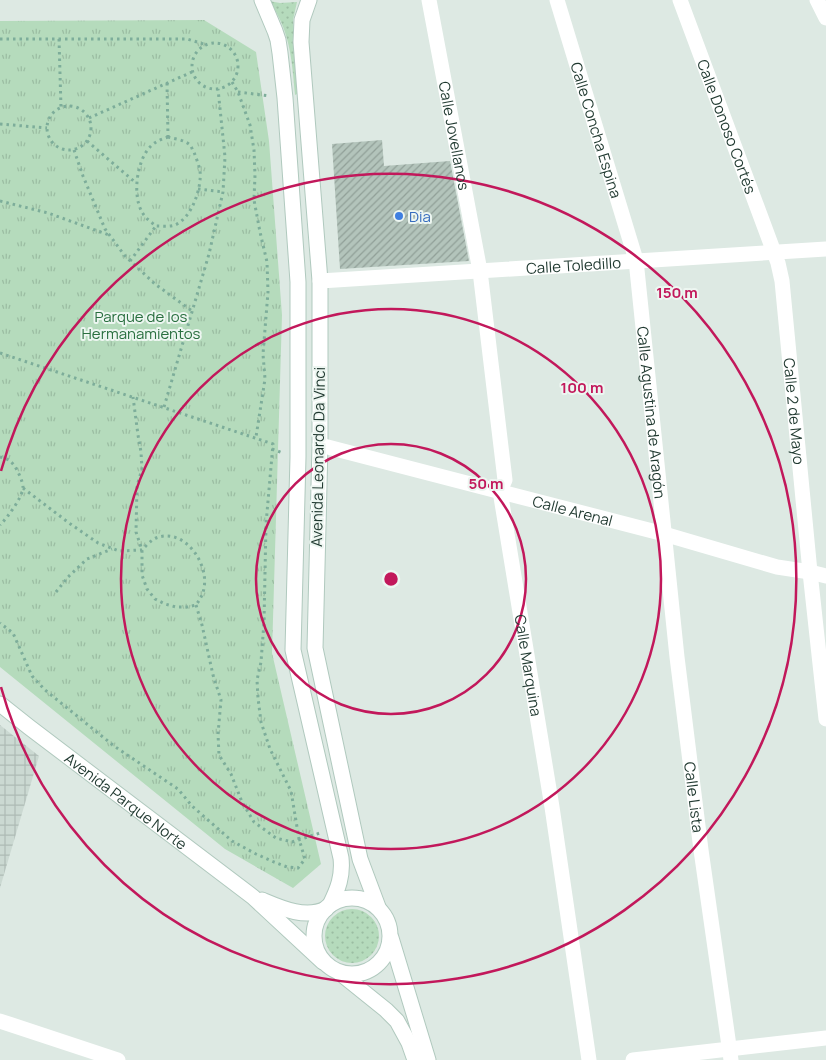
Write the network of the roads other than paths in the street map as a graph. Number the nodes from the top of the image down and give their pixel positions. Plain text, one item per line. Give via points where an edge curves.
1 (262, 0) edge
2 (309, 0) edge
3 (429, 0) edge
4 (557, 0) edge
5 (680, 0) edge
6 (817, 0) edge
7 (826, 18) edge
8 (826, 248) edge
9 (774, 252) junction
10 (636, 260) junction
11 (480, 271) junction
12 (320, 281) junction
13 (320, 445) junction
14 (500, 491) junction
15 (664, 534) junction
16 (810, 572) junction
17 (826, 576) edge
18 (0, 704) edge
19 (826, 719) edge
20 (253, 897) junction
21 (328, 907) junction
22 (378, 907) junction
23 (391, 938) junction
24 (323, 962) junction
25 (340, 973) junction
26 (0, 1021) edge
27 (826, 1038) edge
28 (730, 1055) edge
29 (118, 1060) edge
30 (415, 1060) edge
31 (428, 1060) edge
32 (589, 1060) edge
33 (633, 1060) edge

1 - 21 street, Avenida Leonardo Da Vinci via 278,40 298,282 293,650 341,858 342,874
2 - 12 street, Avenida Leonardo Da Vinci via 302,20 301,42
3 - 11 street, Calle Jovellanos
4 - 10 street, Calle Concha Espina
5 - 9 street, Calle Donoso Cortés
6 - 7 street
8 - 9 street, Calle Toledillo
9 - 10 street, Calle Toledillo
9 - 16 street, Calle 2 de Mayo via 782,281
10 - 11 street, Calle Toledillo
10 - 15 street, Calle Agustina de Aragón
11 - 12 street, Calle Toledillo
11 - 14 street, Calle Marquina via 505,480
12 - 13 street, Avenida Leonardo Da Vinci
13 - 14 street, Calle Arenal
13 - 22 street, Avenida Leonardo Da Vinci via 315,648 362,866
14 - 15 street, Calle Arenal
14 - 32 street, Calle Marquina via 552,807
15 - 16 street, Calle Arenal via 777,567
15 - 28 street, Calle Lista via 700,841
16 - 17 street, Calle Arenal
16 - 19 street, Calle 2 de Mayo
18 - 20 street, Avenida Parque Norte
20 - 21 street, Avenida Parque Norte via 295,912 317,912
20 - 24 street, Avenida Parque Norte
21 - 22 street via 342,899 356,898
21 - 24 street via 318,919 314,935 314,943
22 - 23 street via 388,921
23 - 25 street via 385,956 372,970 354,975
23 - 31 street
24 - 25 street
25 - 30 street via 397,1021
26 - 29 street
27 - 28 street
28 - 33 street

